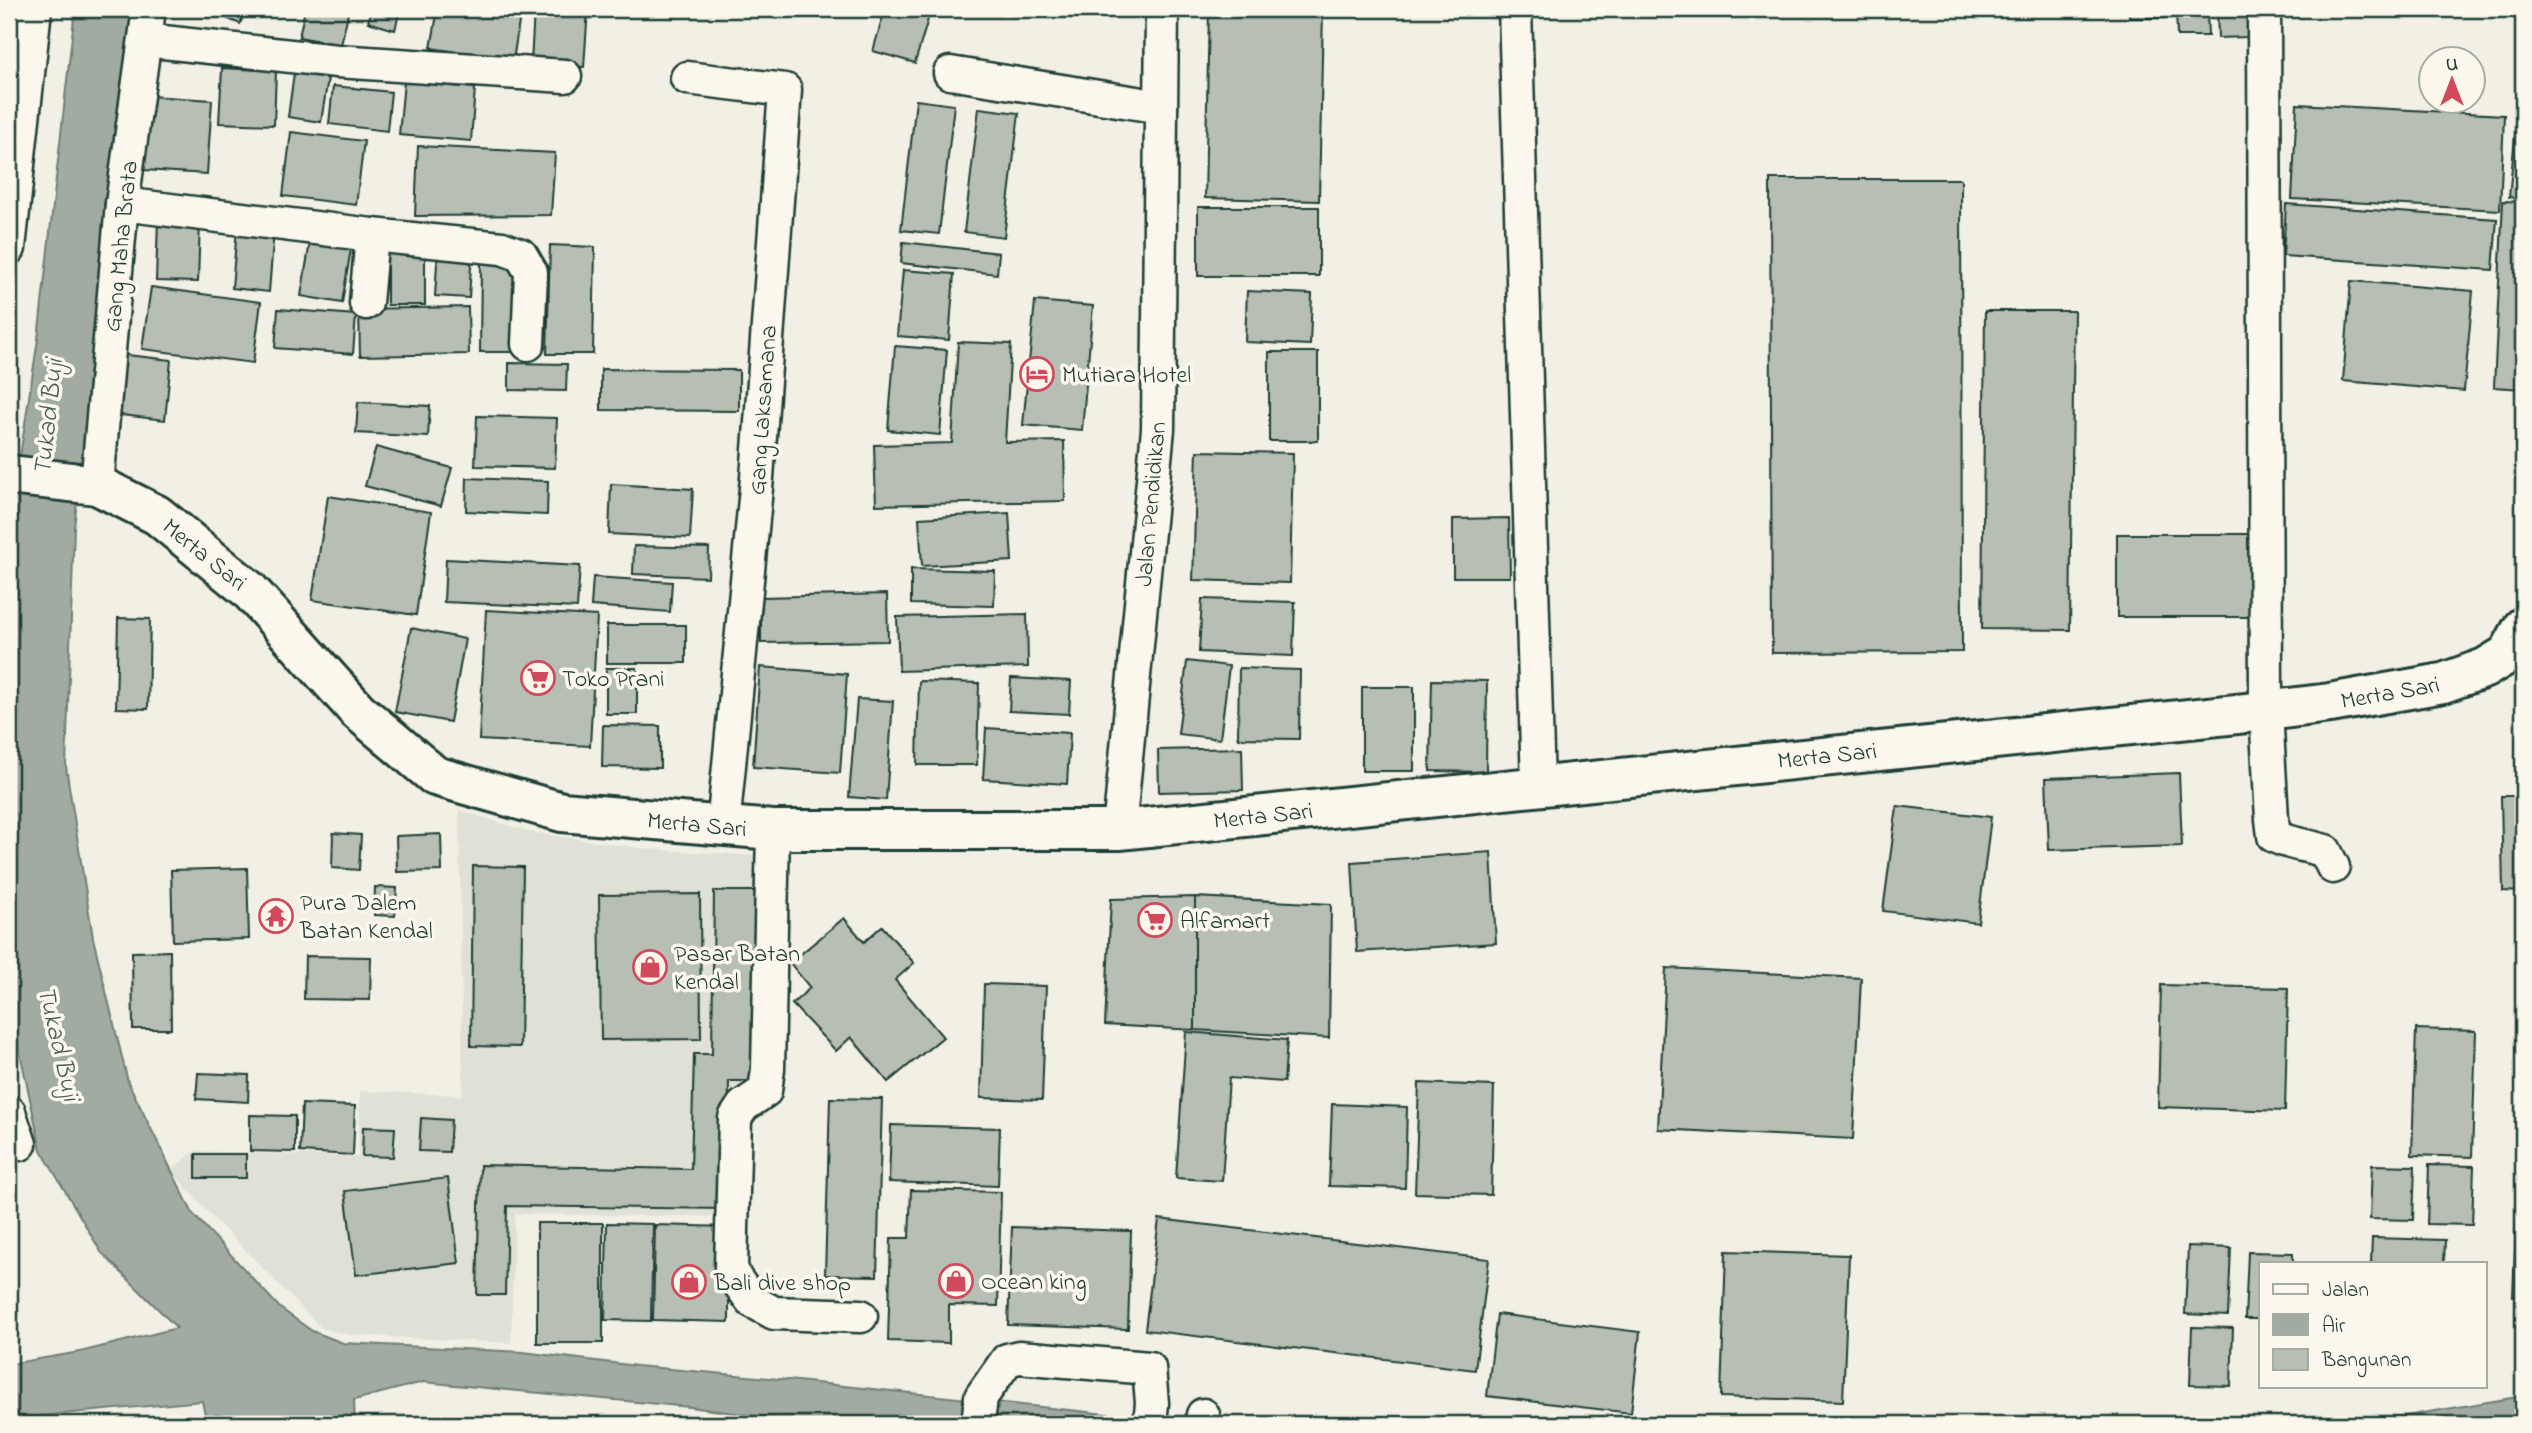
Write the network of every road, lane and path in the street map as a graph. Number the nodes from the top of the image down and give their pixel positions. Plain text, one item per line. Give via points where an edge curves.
1 (35, 9) edge
2 (149, 9) edge
3 (1162, 9) edge
4 (1515, 9) edge
5 (2264, 9) edge
6 (145, 40) junction
7 (950, 72) dead end
8 (565, 76) dead end
9 (687, 78) dead end
10 (1161, 107) junction
11 (122, 204) junction
12 (372, 235) junction
13 (9, 245) edge
14 (366, 303) dead end
15 (528, 344) dead end
16 (9, 475) edge
17 (94, 484) junction
18 (2523, 626) edge
19 (2266, 711) junction
20 (1538, 786) junction
21 (723, 827) junction
22 (773, 830) junction
23 (1119, 830) junction
24 (2333, 867) dead end
25 (9, 1112) edge
26 (20, 1144) dead end
27 (861, 1316) dead end
28 (979, 1410) edge
29 (1151, 1419) edge

1 - 13 street
2 - 6 street, Gang Maha Brata
3 - 10 street, Jalan Pendidikan
4 - 20 street
5 - 19 street
6 - 8 street via 337,61
6 - 11 street, Gang Maha Brata
7 - 10 street
9 - 21 street, Gang Laksamana via 785,90 757,478
10 - 23 street, Jalan Pendidikan via 1158,429
11 - 12 street
11 - 17 street, Gang Maha Brata
12 - 14 street
12 - 15 street via 502,248 521,255 531,272
16 - 17 street
17 - 21 street, Merta Sari via 157,515 249,590 358,711 435,776 562,812
18 - 19 street, Merta Sari via 2508,654 2460,678
19 - 20 street, Merta Sari
19 - 24 street via 2274,836 2325,851
20 - 23 street, Merta Sari
21 - 22 street, Merta Sari
22 - 23 street, Merta Sari
22 - 27 street via 768,1069 765,1091 743,1106 735,1118 731,1267 752,1301 774,1313
25 - 26 street
28 - 29 street via 1007,1360 1019,1357 1149,1368

